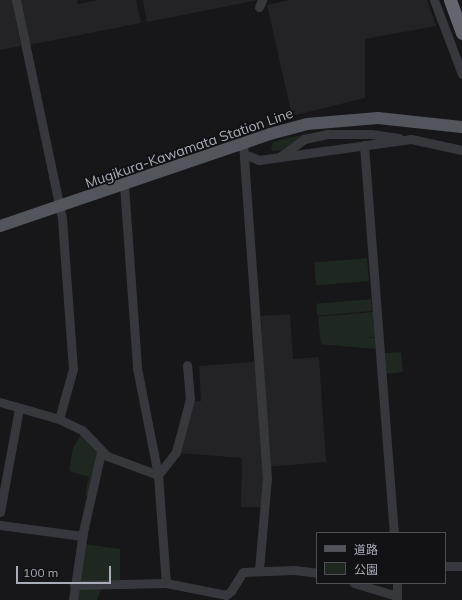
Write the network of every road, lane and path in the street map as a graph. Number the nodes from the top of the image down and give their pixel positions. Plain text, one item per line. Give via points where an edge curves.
1 (16, 0) edge
2 (434, 0) edge
3 (450, 0) edge
4 (462, 33) edge
5 (462, 74) edge
6 (462, 127) edge
7 (411, 139) junction
8 (364, 145) junction
9 (243, 149) junction
10 (462, 150) edge
11 (280, 157) junction
12 (124, 185) junction
13 (59, 208) junction
14 (0, 226) edge
15 (187, 365) dead end
16 (0, 402) edge
17 (19, 408) junction
18 (59, 420) junction
19 (101, 452) junction
20 (158, 475) junction
21 (0, 512) edge
22 (0, 525) edge
23 (394, 532) edge
24 (82, 536) junction
25 (446, 566) edge
26 (462, 566) edge
27 (259, 570) junction
28 (316, 573) edge
29 (166, 583) junction
30 (357, 584) edge
31 (397, 584) edge
32 (74, 585) junction
33 (397, 598) edge
34 (73, 600) edge

1 - 13 street
2 - 5 street
3 - 4 highway
6 - 9 main road, Mugikura-Kawamata Station Line via 409,119 345,119 285,129
7 - 8 street
7 - 10 street
7 - 11 street via 370,134 327,134 304,140
8 - 11 street
8 - 23 street
9 - 11 street via 254,160
9 - 12 main road, Mugikura-Kawamata Station Line
9 - 27 street via 267,478
12 - 13 main road, Mugikura-Kawamata Station Line
12 - 20 street via 138,368
13 - 14 main road, Mugikura-Kawamata Station Line
13 - 18 street via 73,369
15 - 20 street via 190,399 184,422 176,452
16 - 17 street
17 - 18 street
17 - 21 street
18 - 19 street via 82,430
19 - 20 street via 114,460
19 - 24 street
20 - 29 street
22 - 24 street
24 - 32 street
25 - 26 street
27 - 28 street
27 - 29 street via 243,572 226,595
29 - 32 street
30 - 33 street
31 - 33 street
32 - 34 street

